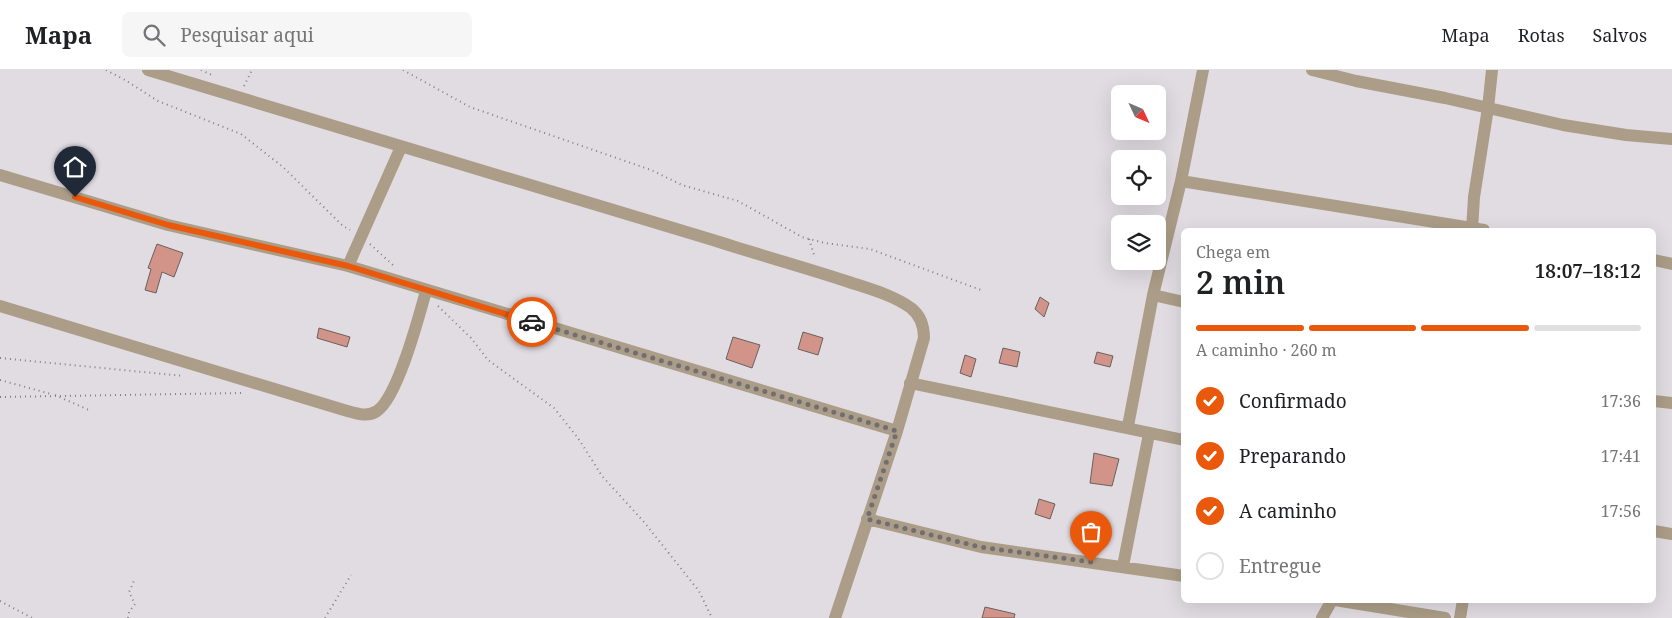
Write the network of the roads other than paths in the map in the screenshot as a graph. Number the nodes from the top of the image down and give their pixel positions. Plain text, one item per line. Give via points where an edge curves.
1 (148, 70) edge
2 (1203, 70) edge
3 (1312, 70) edge
4 (1492, 70) edge
5 (1488, 108) junction
6 (1672, 139) edge
7 (401, 147) junction
8 (0, 175) edge
9 (1181, 181) junction
10 (1470, 228) edge
11 (1476, 228) edge
12 (1656, 260) edge
13 (1672, 264) edge
14 (348, 266) junction
15 (426, 291) junction
16 (1153, 295) junction
17 (1181, 301) edge
18 (0, 306) edge
19 (910, 383) junction
20 (1656, 401) edge
21 (1672, 403) edge
22 (1128, 426) junction
23 (897, 431) junction
24 (1149, 434) junction
25 (1181, 439) edge
26 (867, 519) junction
27 (1656, 531) edge
28 (1672, 534) edge
29 (1122, 566) junction
30 (1181, 576) edge
31 (1331, 603) edge
32 (1352, 603) edge
33 (1462, 603) edge
34 (835, 618) edge
35 (1322, 618) edge
36 (1445, 618) edge
37 (1460, 618) edge

1 - 7 street
2 - 9 street
3 - 5 street
4 - 5 street
5 - 6 street via 1596,131
5 - 11 street via 1479,158
7 - 14 street
7 - 19 street via 626,212 886,294 911,308 924,329
8 - 14 street via 168,225
9 - 10 street
9 - 16 street
12 - 13 street
14 - 15 street
15 - 18 street via 404,364 391,392 378,410 366,415
15 - 23 street
16 - 17 street
16 - 22 street
19 - 22 street
19 - 23 street
20 - 21 street
22 - 24 street
23 - 26 street
24 - 25 street
24 - 29 street
26 - 29 street via 980,547
26 - 34 street
27 - 28 street
29 - 30 street
31 - 35 street
32 - 36 street
33 - 37 street

